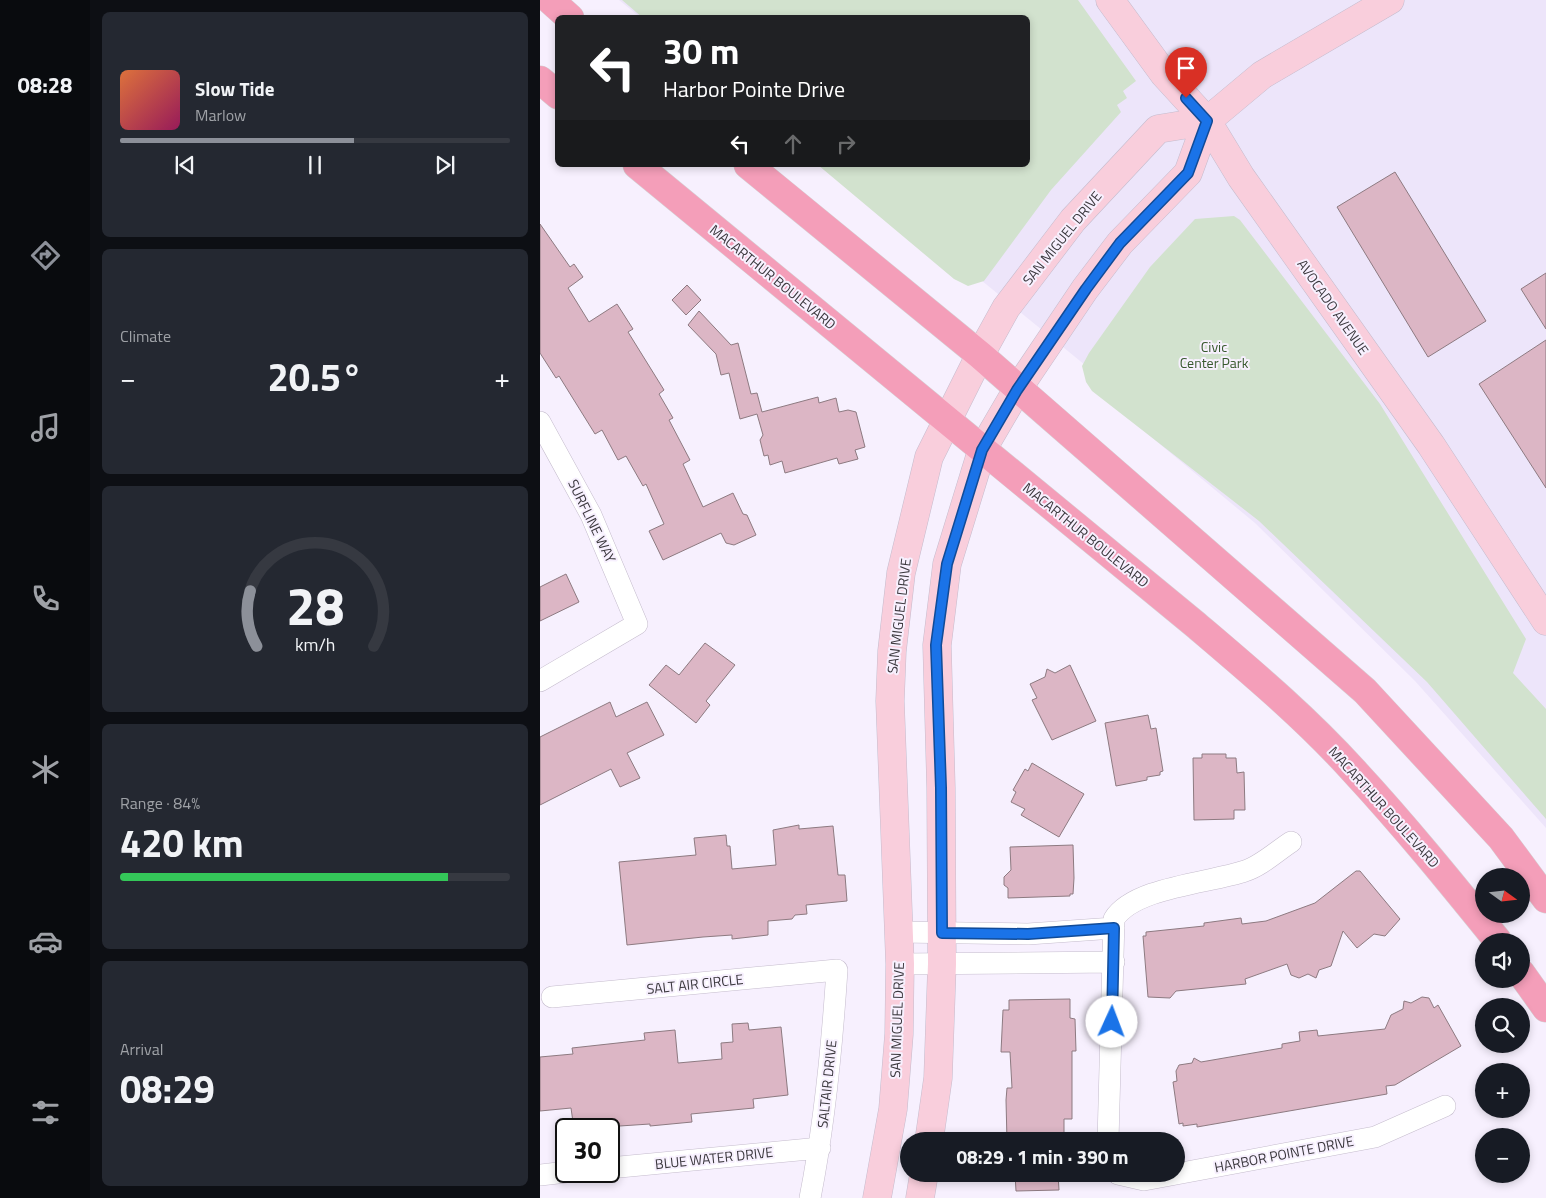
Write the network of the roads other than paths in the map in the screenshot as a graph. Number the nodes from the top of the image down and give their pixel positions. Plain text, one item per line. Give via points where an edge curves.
1 (550, 0) edge
2 (1110, 0) edge
3 (1390, 0) edge
4 (567, 15) edge
5 (540, 80) edge
6 (555, 92) edge
7 (1207, 121) junction
8 (639, 167) edge
9 (750, 167) edge
10 (980, 355) junction
11 (1017, 390) junction
12 (948, 419) junction
13 (540, 422) edge
14 (982, 450) junction
15 (1546, 621) edge
16 (540, 681) edge
17 (1291, 842) dead end
18 (1546, 899) edge
19 (1114, 928) junction
20 (899, 932) junction
21 (942, 933) junction
22 (1492, 933) edge
23 (1114, 962) junction
24 (900, 964) junction
25 (942, 964) junction
26 (837, 970) joint
27 (1530, 986) edge
28 (552, 997) dead end
29 (1546, 1008) edge
30 (1445, 1106) dead end
31 (930, 1132) edge
32 (1108, 1132) edge
33 (820, 1148) junction
34 (620, 1167) edge
35 (1185, 1172) edge
36 (555, 1173) edge
37 (540, 1175) edge
38 (923, 1182) edge
39 (882, 1190) edge
40 (810, 1198) edge
41 (920, 1198) edge

1 - 4 main road
2 - 7 main road, AVOCADO AVENUE via 1164,74
3 - 7 main road via 1262,75
5 - 6 main road
7 - 10 main road, SAN MIGUEL DRIVE via 1158,129 1073,220 1006,308
7 - 11 main road via 1188,173 1120,243
7 - 15 main road, AVOCADO AVENUE via 1244,182 1431,445
8 - 12 main road, MACARTHUR BOULEVARD
9 - 10 main road
10 - 11 main road
10 - 12 main road, SAN MIGUEL DRIVE
11 - 14 main road
11 - 18 main road via 1365,691 1501,838
12 - 14 main road, MACARTHUR BOULEVARD
12 - 20 main road, SAN MIGUEL DRIVE via 930,458 918,500 901,573 892,652 890,701
13 - 16 street, SURFLINE WAY via 591,515 637,624
14 - 21 main road via 947,564 936,645
14 - 22 main road, MACARTHUR BOULEVARD via 1280,698 1352,768 1430,856
17 - 19 street via 1247,871 1136,899 1120,909 1114,919
19 - 21 street via 1028,934
19 - 23 street
20 - 21 street
20 - 24 main road, SAN MIGUEL DRIVE
21 - 25 main road
23 - 25 street
23 - 32 street
24 - 25 street
24 - 39 main road, SAN MIGUEL DRIVE via 899,1034
25 - 31 main road via 938,1078
26 - 28 street, SALT AIR CIRCLE
26 - 33 street, SALTAIR DRIVE
27 - 29 main road
30 - 35 street, HARBOR POINTE DRIVE via 1375,1137
33 - 34 street, BLUE WATER DRIVE
33 - 40 street, SALTAIR DRIVE
36 - 37 street
38 - 41 main road

